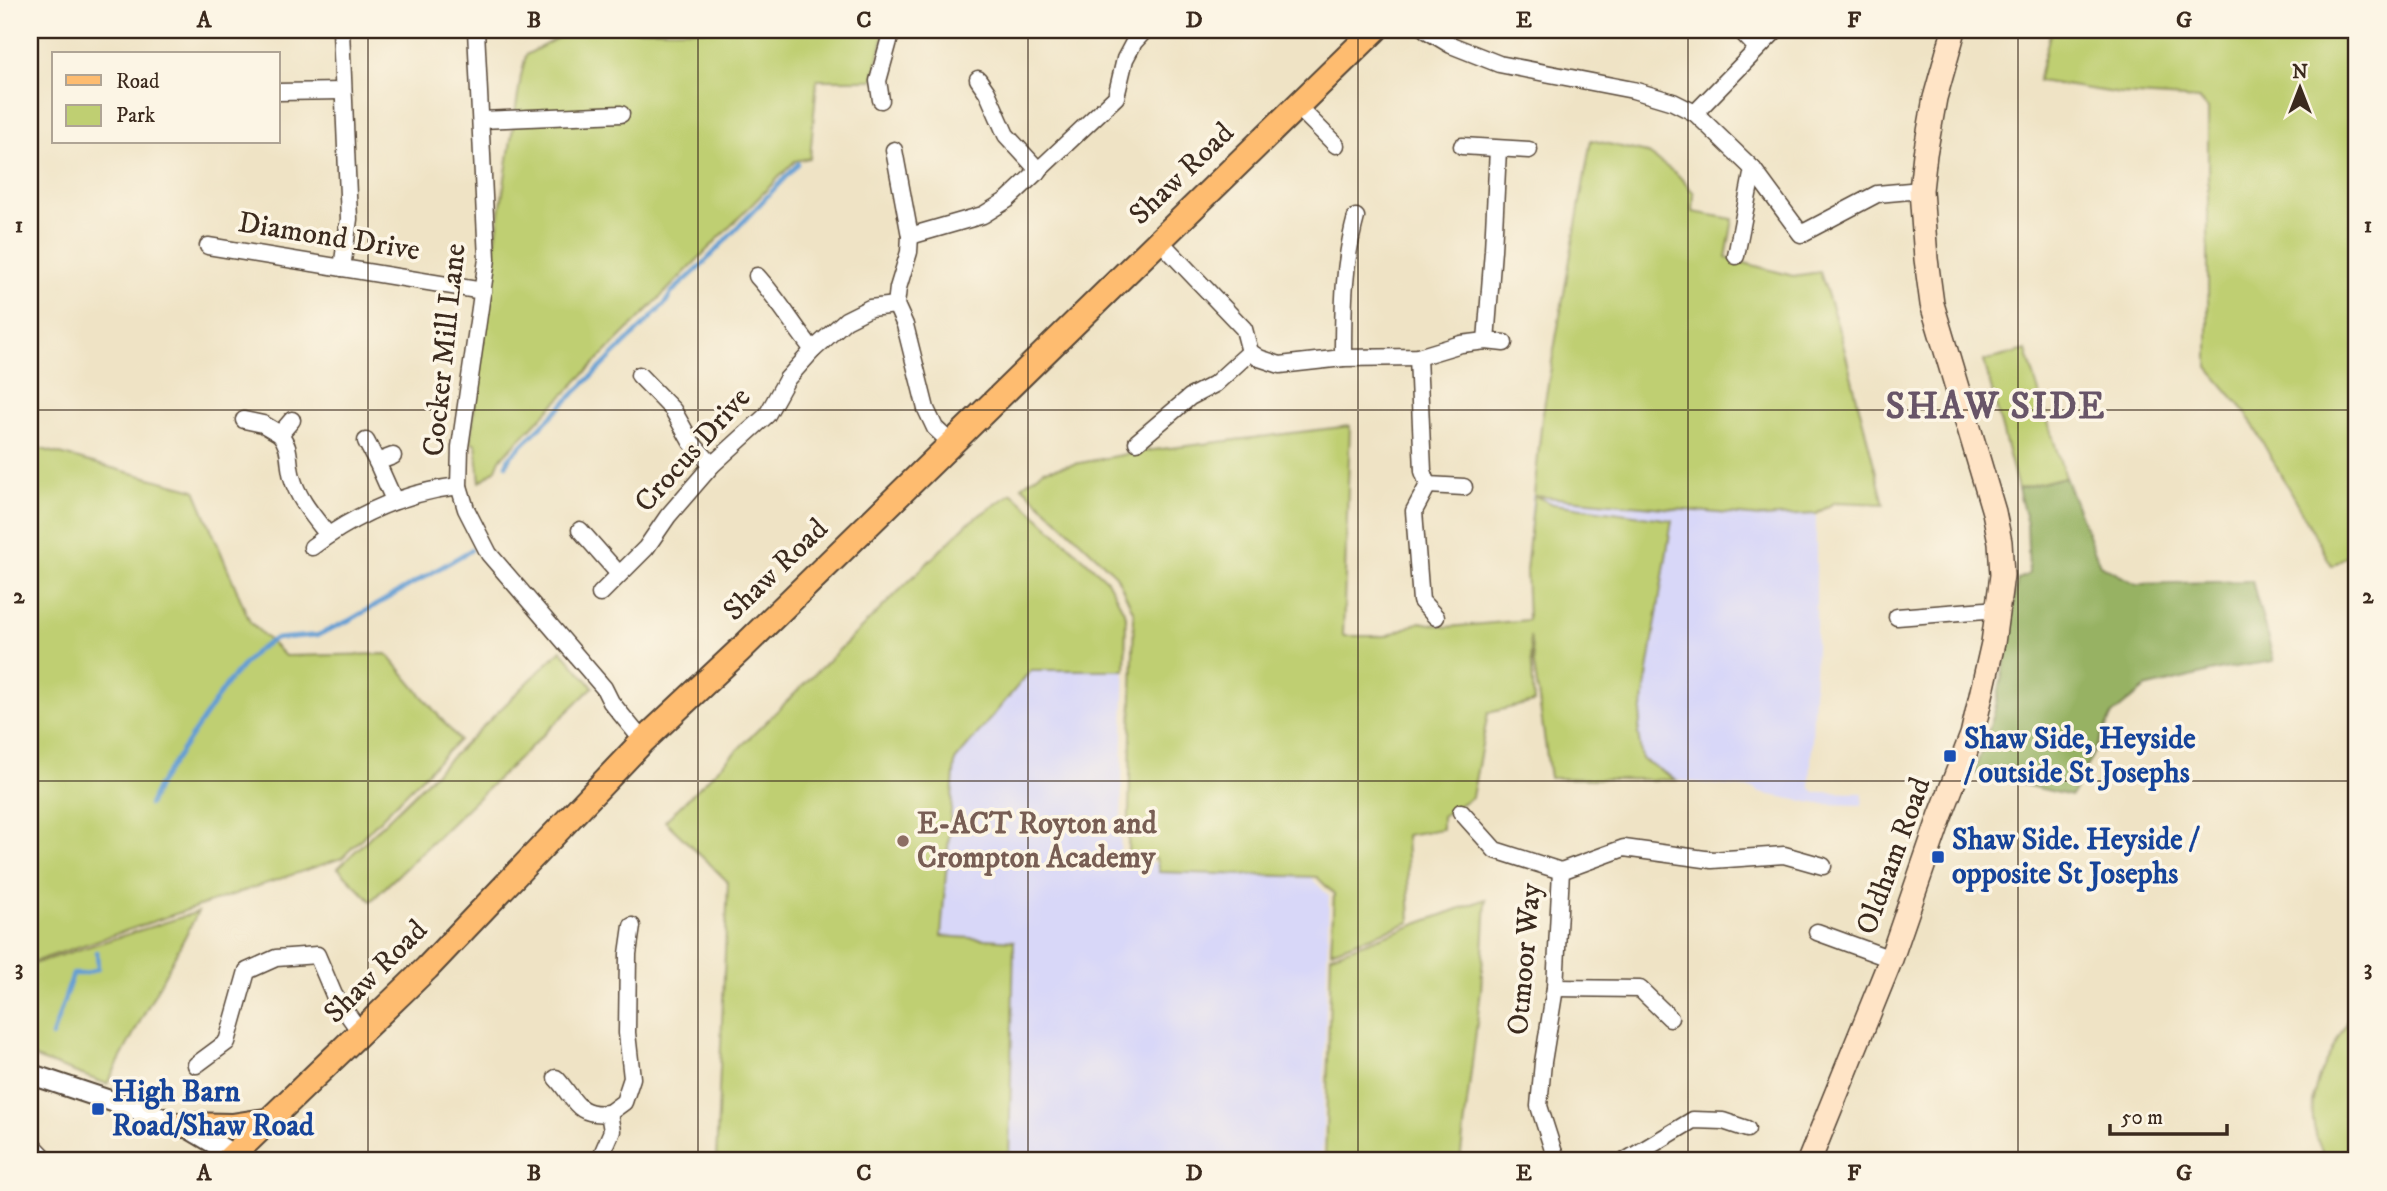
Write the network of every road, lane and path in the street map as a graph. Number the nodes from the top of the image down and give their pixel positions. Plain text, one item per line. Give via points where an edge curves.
1 (341, 30) edge
2 (476, 30) edge
3 (892, 30) edge
4 (1145, 30) edge
5 (1375, 30) edge
6 (1426, 30) edge
7 (1740, 30) edge
8 (1776, 30) edge
9 (1954, 30) edge
10 (1757, 48) junction
11 (978, 79) dead end
12 (343, 91) junction
13 (280, 92) edge
14 (881, 100) dead end
15 (1297, 106) junction
16 (1695, 113) junction
17 (621, 114) dead end
18 (481, 120) junction
19 (1336, 145) dead end
20 (1462, 146) dead end
21 (1498, 149) junction
22 (894, 150) dead end
23 (1529, 150) dead end
24 (1752, 169) junction
25 (1039, 171) junction
26 (1921, 190) junction
27 (1356, 217) dead end
28 (909, 236) junction
29 (1159, 240) junction
30 (208, 246) dead end
31 (1736, 256) dead end
32 (342, 268) junction
33 (757, 276) dead end
34 (483, 291) junction
35 (896, 305) junction
36 (1486, 341) junction
37 (1504, 343) dead end
38 (813, 350) junction
39 (1250, 352) junction
40 (1418, 357) junction
41 (1343, 358) junction
42 (639, 375) dead end
43 (244, 420) dead end
44 (292, 420) dead end
45 (280, 434) junction
46 (366, 441) dead end
47 (1136, 442) dead end
48 (951, 443) junction
49 (712, 465) junction
50 (459, 485) junction
51 (1428, 485) junction
52 (1464, 487) dead end
53 (394, 500) junction
54 (580, 530) dead end
55 (327, 535) junction
56 (312, 547) dead end
57 (619, 574) junction
58 (600, 594) dead end
59 (1998, 609) junction
60 (1436, 617) dead end
61 (1897, 617) dead end
62 (643, 741) junction
63 (1461, 812) dead end
64 (1823, 866) dead end
65 (1561, 871) junction
66 (632, 926) dead end
67 (1817, 932) dead end
68 (1891, 959) junction
69 (1555, 988) junction
70 (1670, 1018) dead end
71 (360, 1033) junction
72 (196, 1065) dead end
73 (556, 1078) dead end
74 (33, 1080) edge
75 (609, 1113) junction
76 (272, 1120) junction
77 (183, 1125) junction
78 (1747, 1129) dead end
79 (30, 1142) edge
80 (235, 1159) edge
81 (1554, 1159) edge
82 (48, 1161) edge
83 (599, 1161) edge
84 (1625, 1161) edge
85 (1809, 1161) edge

1 - 12 street
2 - 18 street, Cocker Mill Lane
3 - 14 street via 878,81
4 - 25 street via 1125,59 1116,97
5 - 15 main road, Shaw Road
6 - 16 street via 1499,64 1633,90
7 - 10 street
8 - 10 street
9 - 26 main road, Oldham Road via 1935,98
10 - 16 street
11 - 25 street via 1006,135
12 - 13 street
12 - 32 street via 349,219
15 - 19 street
15 - 29 main road, Shaw Road
16 - 24 street
17 - 18 street
18 - 34 street, Cocker Mill Lane via 488,259
20 - 21 street
21 - 23 street
21 - 36 street
22 - 28 street
24 - 26 street via 1801,234 1877,194
24 - 31 street
25 - 28 street via 983,215
26 - 59 main road, Oldham Road via 1933,304 1998,532 2002,575
27 - 41 street via 1342,296
28 - 35 street
29 - 39 street via 1244,329
29 - 48 main road, Shaw Road
30 - 32 street, Diamond Drive
32 - 34 street, Diamond Drive
33 - 38 street
34 - 50 street, Cocker Mill Lane via 460,446
35 - 38 street, Crocus Drive via 870,308 846,320
35 - 48 street via 926,409 935,428
36 - 37 street
36 - 40 street
38 - 49 street, Crocus Drive via 787,379 767,415
39 - 41 street via 1280,365
39 - 47 street
40 - 41 street
40 - 51 street via 1423,471
42 - 49 street via 673,410 691,442
43 - 45 street
44 - 45 street
45 - 55 street via 288,444 291,475 300,497
46 - 53 street via 385,459
48 - 62 main road, Shaw Road
49 - 57 street, Crocus Drive via 646,548
50 - 53 street
50 - 62 street, Cocker Mill Lane via 489,554 604,688
51 - 52 street
51 - 60 street via 1414,512 1414,528 1421,601
53 - 55 street
54 - 57 street
55 - 56 street
57 - 58 street, Crocus Drive
59 - 61 street
59 - 68 main road, Oldham Road via 1972,735
62 - 71 main road, Shaw Road via 428,968
63 - 65 street via 1495,850
64 - 65 street, Otmoor Way via 1784,855 1712,860 1624,848
65 - 69 street, Otmoor Way
66 - 75 street via 627,1033 632,1078 624,1102
67 - 68 street
68 - 85 main road, Oldham Road
69 - 70 street via 1640,989
69 - 81 street, Otmoor Way via 1539,1106
71 - 72 street via 334,996 317,955 276,958 247,971 227,1042
71 - 76 main road, Shaw Road
73 - 75 street via 576,1107 593,1114
74 - 77 street
75 - 83 street via 612,1131
76 - 77 main road via 232,1126
76 - 80 main road, Shaw Road
77 - 80 street
78 - 84 street via 1723,1121 1693,1120
79 - 82 street

